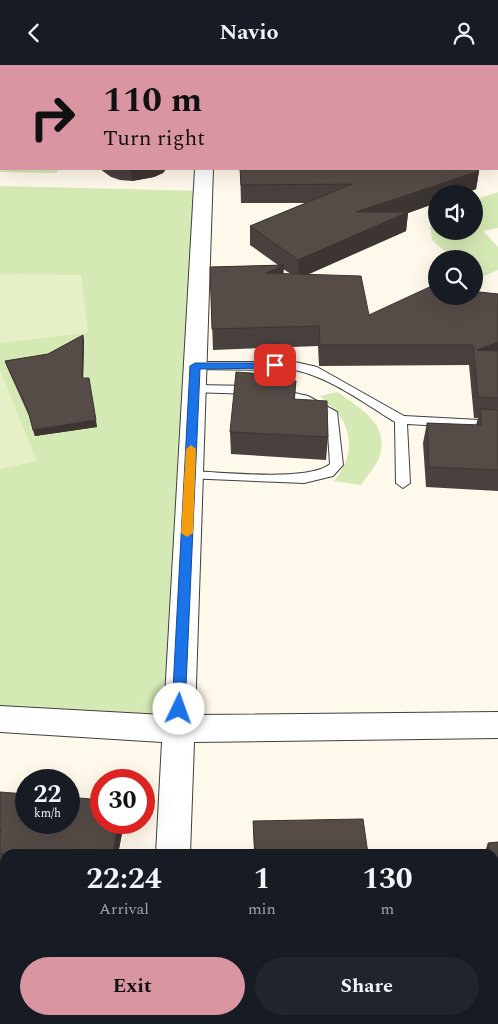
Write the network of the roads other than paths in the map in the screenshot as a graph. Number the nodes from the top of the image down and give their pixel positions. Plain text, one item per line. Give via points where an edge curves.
1 (204, 170) edge
2 (194, 377) junction
3 (401, 420) junction
4 (498, 425) edge
5 (190, 475) junction
6 (403, 483) dead end
7 (0, 719) edge
8 (498, 725) edge
9 (178, 729) junction
10 (174, 849) edge

1 - 2 street
2 - 3 lane via 295,365 341,384
2 - 5 street
2 - 5 lane via 304,399 333,415 337,465 328,473 304,479
3 - 4 lane
3 - 6 lane
5 - 9 street
7 - 9 street
8 - 9 street
9 - 10 street

